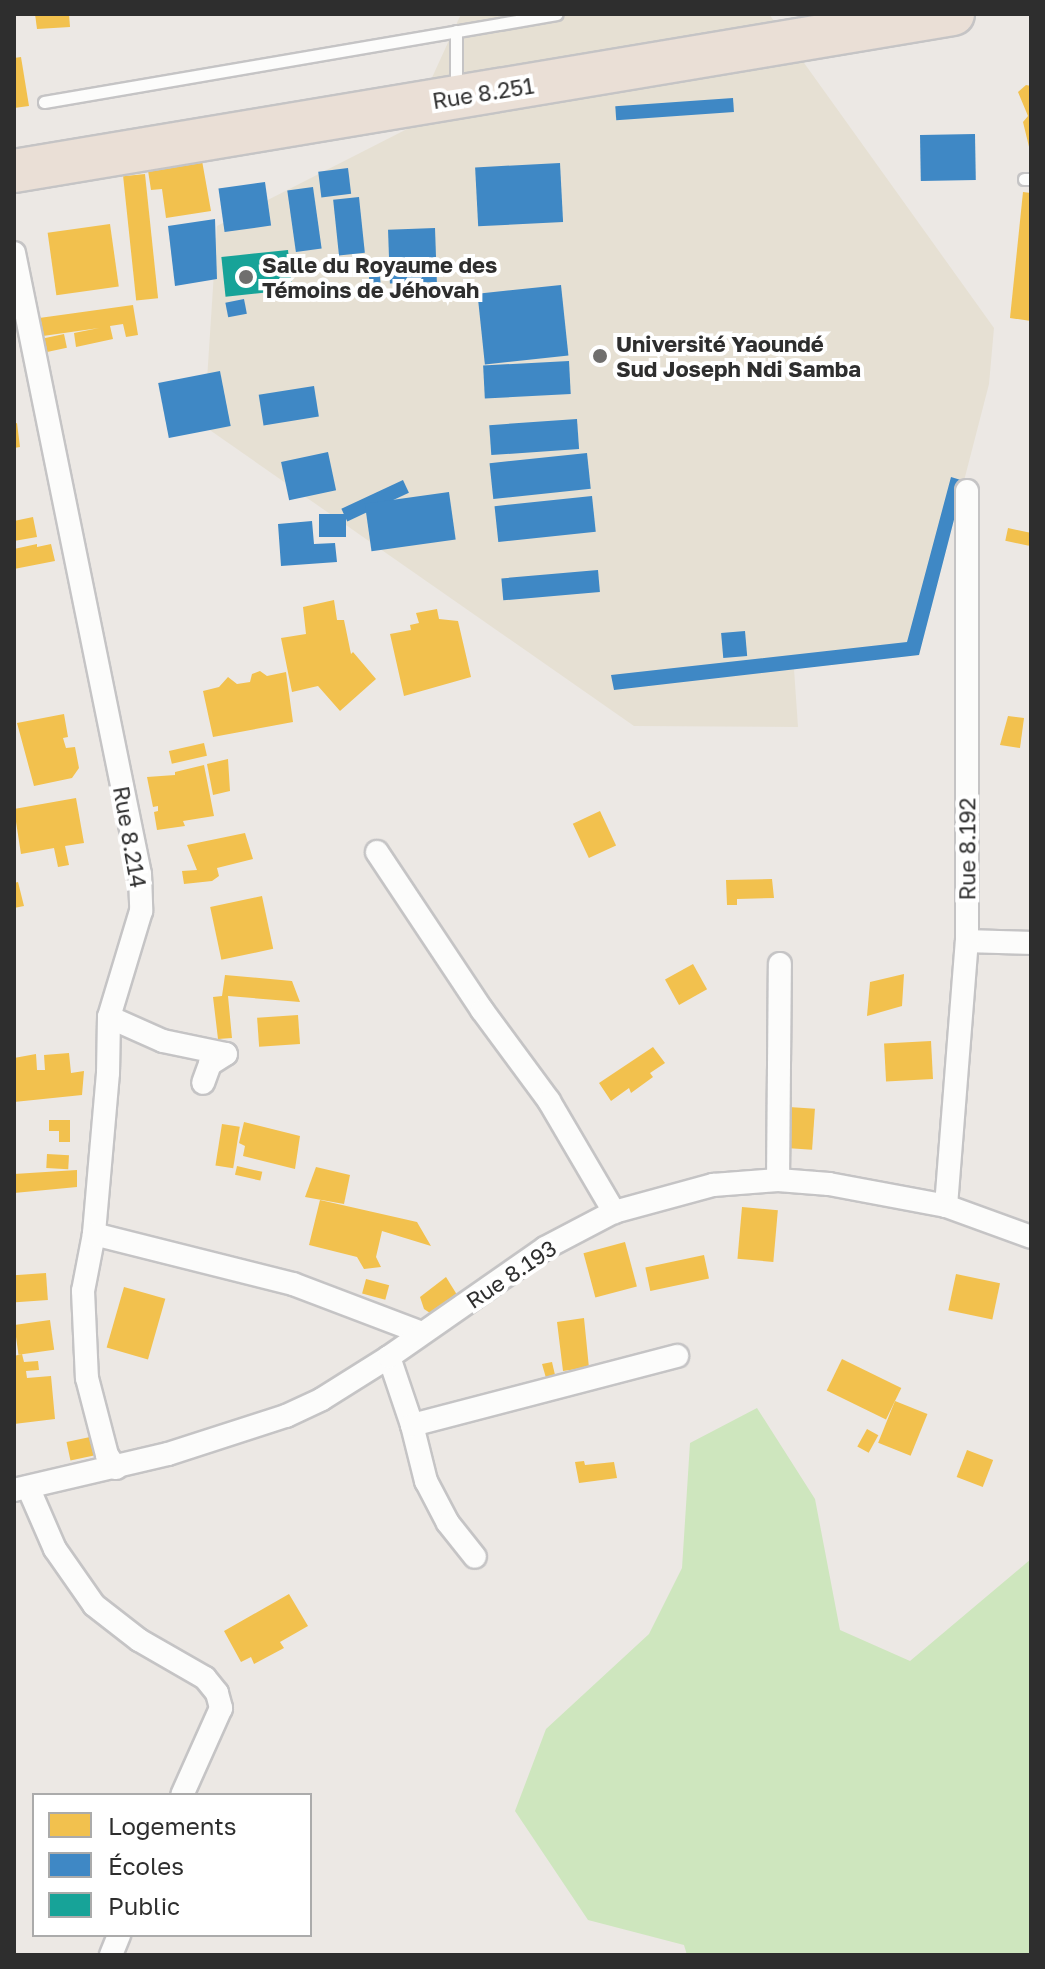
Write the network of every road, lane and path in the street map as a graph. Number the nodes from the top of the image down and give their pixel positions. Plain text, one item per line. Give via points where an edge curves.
1 (557, 14) edge
2 (941, 15) edge
3 (456, 31) junction
4 (456, 97) junction
5 (44, 102) dead end
6 (14, 171) edge
7 (14, 253) edge
8 (967, 491) dead end
9 (377, 852) dead end
10 (967, 941) junction
11 (1031, 943) edge
12 (780, 964) dead end
13 (109, 1017) junction
14 (203, 1083) dead end
15 (778, 1180) junction
16 (946, 1206) junction
17 (614, 1212) junction
18 (94, 1234) junction
19 (1031, 1237) edge
20 (422, 1333) junction
21 (677, 1356) dead end
22 (389, 1357) junction
23 (412, 1425) junction
24 (116, 1468) junction
25 (21, 1489) edge
26 (475, 1557) dead end
27 (183, 1793) edge

1 - 3 lane
2 - 4 highway, Rue 8.251
3 - 4 lane
3 - 5 lane
4 - 6 highway, Rue 8.251
7 - 13 street, Rue 8.214 via 140,874 141,911
8 - 10 street, Rue 8.192
9 - 17 street via 549,1101
10 - 11 street
10 - 16 street, Rue 8.192
12 - 15 street
13 - 14 street via 163,1041 226,1054 210,1064
13 - 18 street, Rue 8.214
15 - 16 street, Rue 8.193
15 - 17 street, Rue 8.193 via 713,1185
16 - 19 street, Rue 8.193
17 - 20 street, Rue 8.193 via 545,1248
18 - 20 street via 293,1284
18 - 24 street, Rue 8.214 via 83,1291 83,1341 95,1412
20 - 22 street, Rue 8.193
21 - 23 street
22 - 23 street
22 - 24 street, Rue 8.193 via 286,1416
23 - 26 street via 426,1481 448,1523
24 - 25 street, Rue 8.193
25 - 27 street via 94,1605 139,1640 205,1678 217,1693 221,1708

